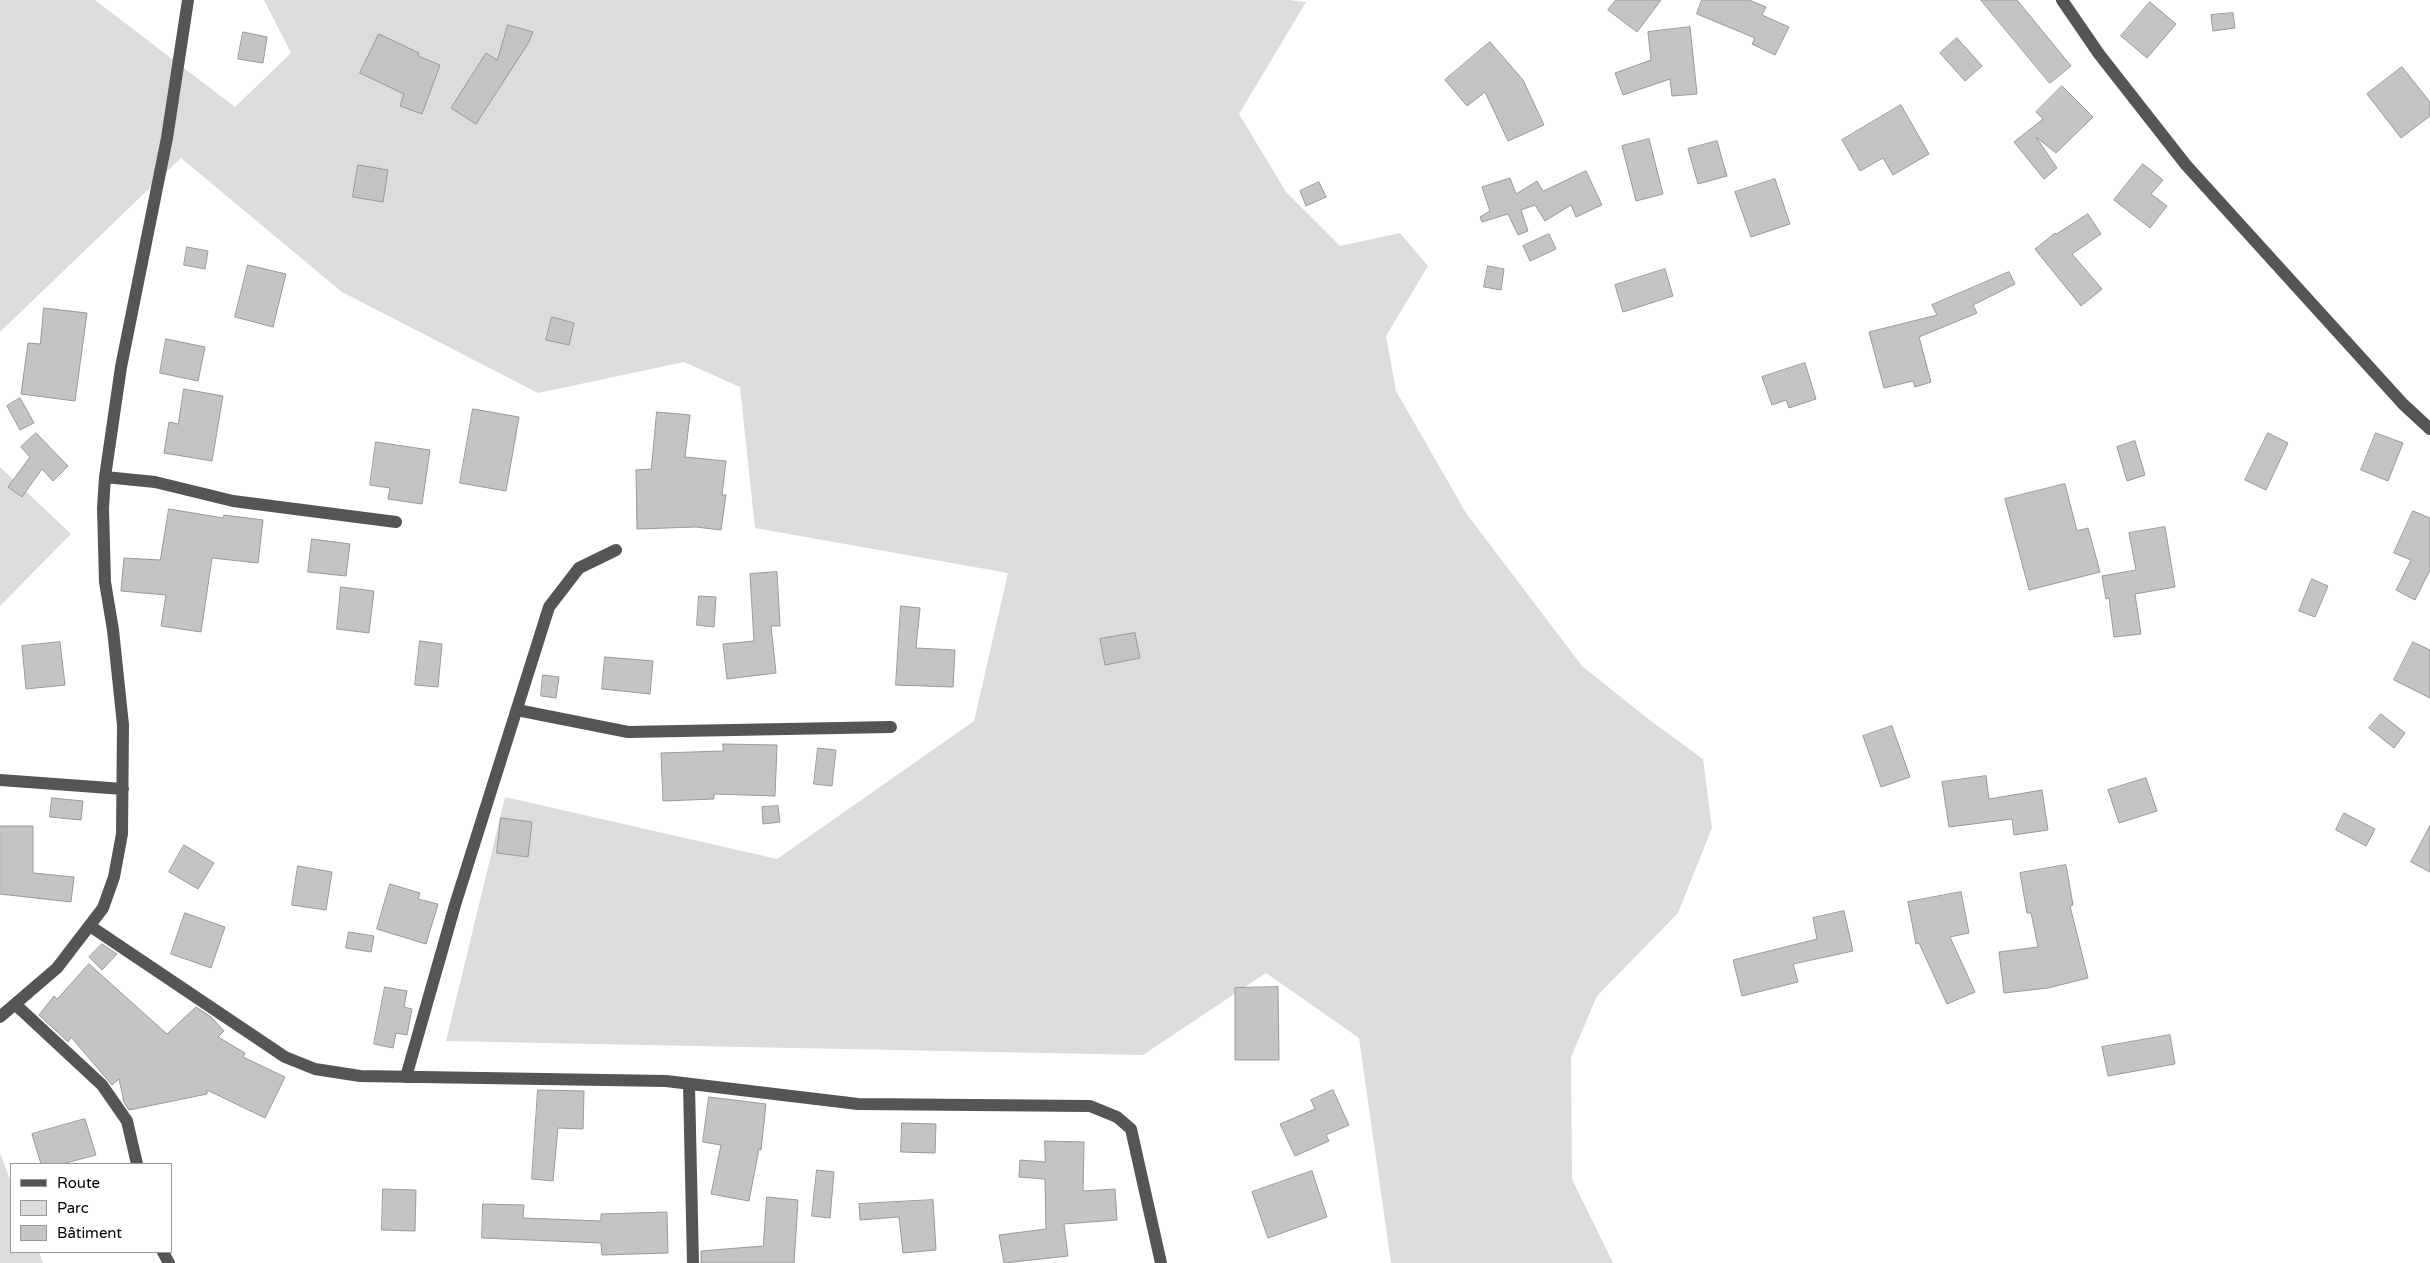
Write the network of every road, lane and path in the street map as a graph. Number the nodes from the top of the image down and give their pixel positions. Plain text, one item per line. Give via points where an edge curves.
1 (188, 0) edge
2 (2062, 0) edge
3 (2430, 429) edge
4 (105, 477) junction
5 (396, 522) dead end
6 (616, 550) dead end
7 (517, 710) junction
8 (892, 726) dead end
9 (0, 780) edge
10 (123, 789) junction
11 (90, 926) junction
12 (16, 1005) junction
13 (0, 1017) edge
14 (406, 1077) junction
15 (689, 1085) junction
16 (137, 1163) edge
17 (692, 1263) edge
18 (1161, 1263) edge

1 - 4 street via 166,147 122,367
2 - 3 street via 2186,165 2403,404
4 - 5 street via 155,482 233,502
4 - 10 street via 105,582 123,725
6 - 7 street via 578,568 549,607
7 - 8 street via 628,732
7 - 14 street via 455,905
9 - 10 street
10 - 11 street via 122,834 114,877 103,908
11 - 12 street via 57,968
11 - 14 street via 285,1057 315,1069 360,1076
12 - 13 street
12 - 16 street via 108,1092 127,1121
14 - 15 street via 616,1080
15 - 17 street
15 - 18 street via 858,1104 1090,1106 1117,1116 1131,1129

